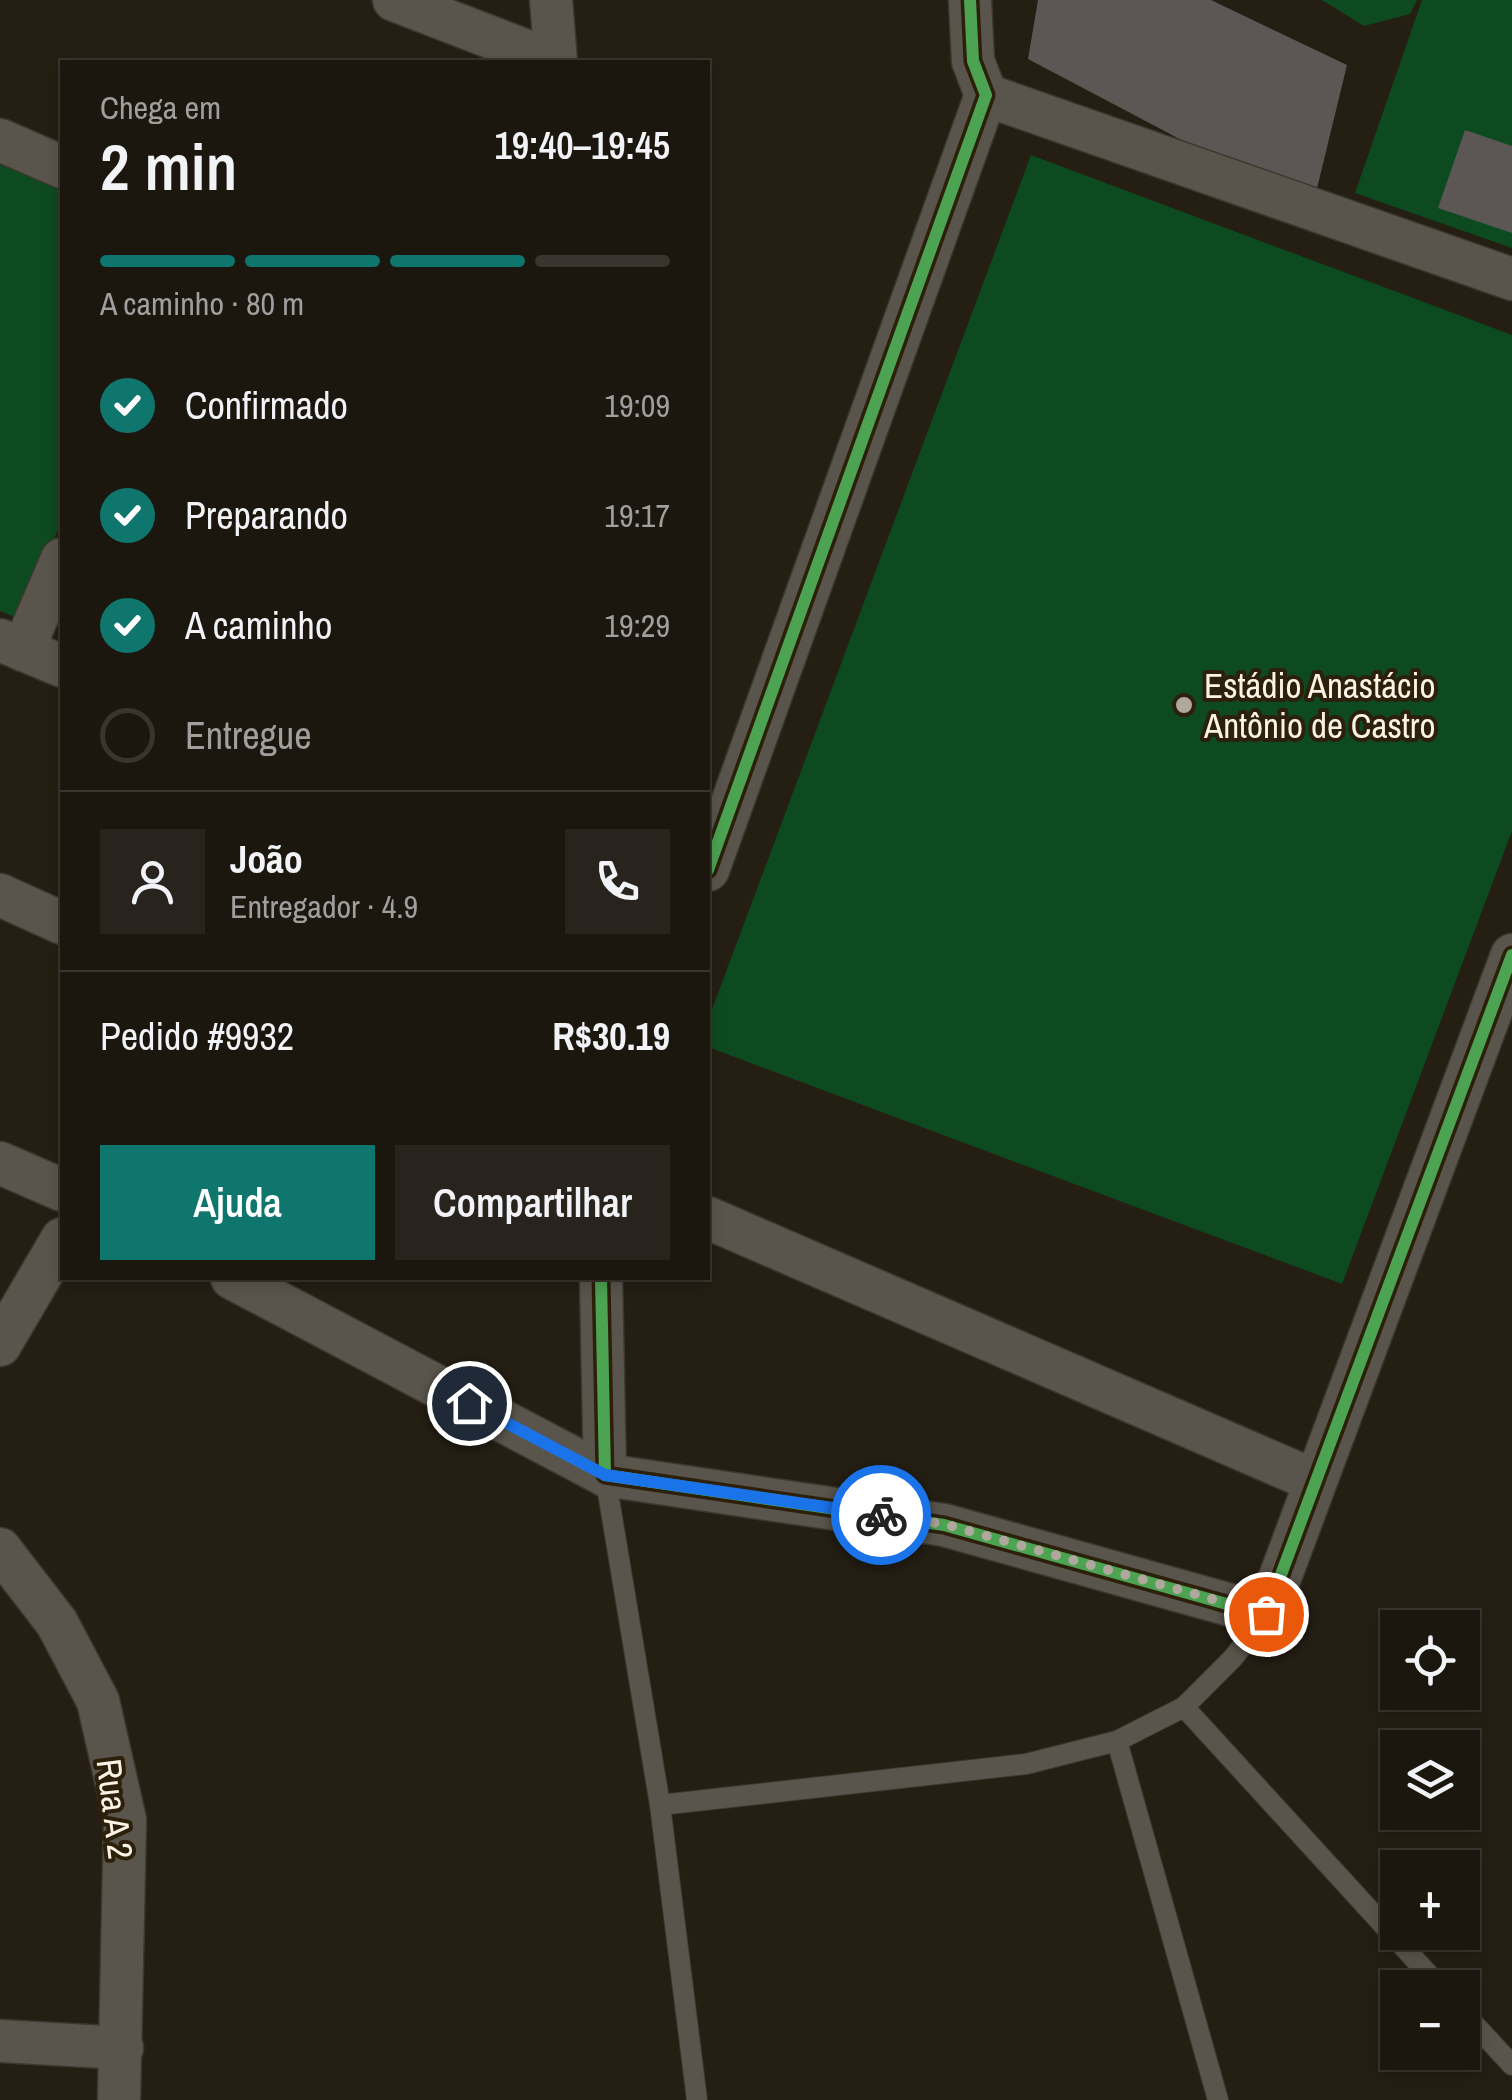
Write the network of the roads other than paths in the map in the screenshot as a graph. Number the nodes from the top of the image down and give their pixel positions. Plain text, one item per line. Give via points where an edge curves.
1 (394, 0) edge
2 (550, 0) edge
3 (970, 0) edge
4 (551, 60) edge
5 (556, 60) edge
6 (986, 94) junction
7 (0, 140) edge
8 (60, 166) edge
9 (1512, 279) edge
10 (60, 562) edge
11 (11, 645) edge
12 (60, 665) edge
13 (710, 864) edge
14 (0, 895) edge
15 (60, 922) edge
16 (1512, 955) edge
17 (0, 1163) edge
18 (60, 1189) edge
19 (710, 1219) edge
20 (60, 1242) edge
21 (236, 1280) edge
22 (601, 1280) edge
23 (0, 1345) edge
24 (605, 1475) junction
25 (1315, 1481) junction
26 (0, 1549) edge
27 (1266, 1614) junction
28 (1184, 1706) junction
29 (1117, 1741) junction
30 (660, 1805) junction
31 (1425, 1970) edge
32 (1480, 2030) edge
33 (0, 2041) edge
34 (122, 2048) junction
35 (1512, 2065) edge
36 (119, 2100) edge
37 (697, 2100) edge
38 (1218, 2100) edge

1 - 4 street
2 - 5 street
3 - 6 street via 973,61
6 - 9 street
6 - 13 street
7 - 8 street
10 - 11 street
11 - 12 street
14 - 15 street
16 - 25 street
17 - 18 street
19 - 25 street
20 - 23 street
21 - 24 street
22 - 24 street
24 - 27 street via 944,1524
24 - 30 lane
25 - 27 street
26 - 34 street, Rua A 2 via 58,1623 98,1701 124,1820
27 - 28 lane
28 - 29 lane
28 - 31 lane
29 - 30 lane via 1026,1764
29 - 38 lane
30 - 37 lane
32 - 35 lane
33 - 34 street
34 - 36 street, Rua A 2

